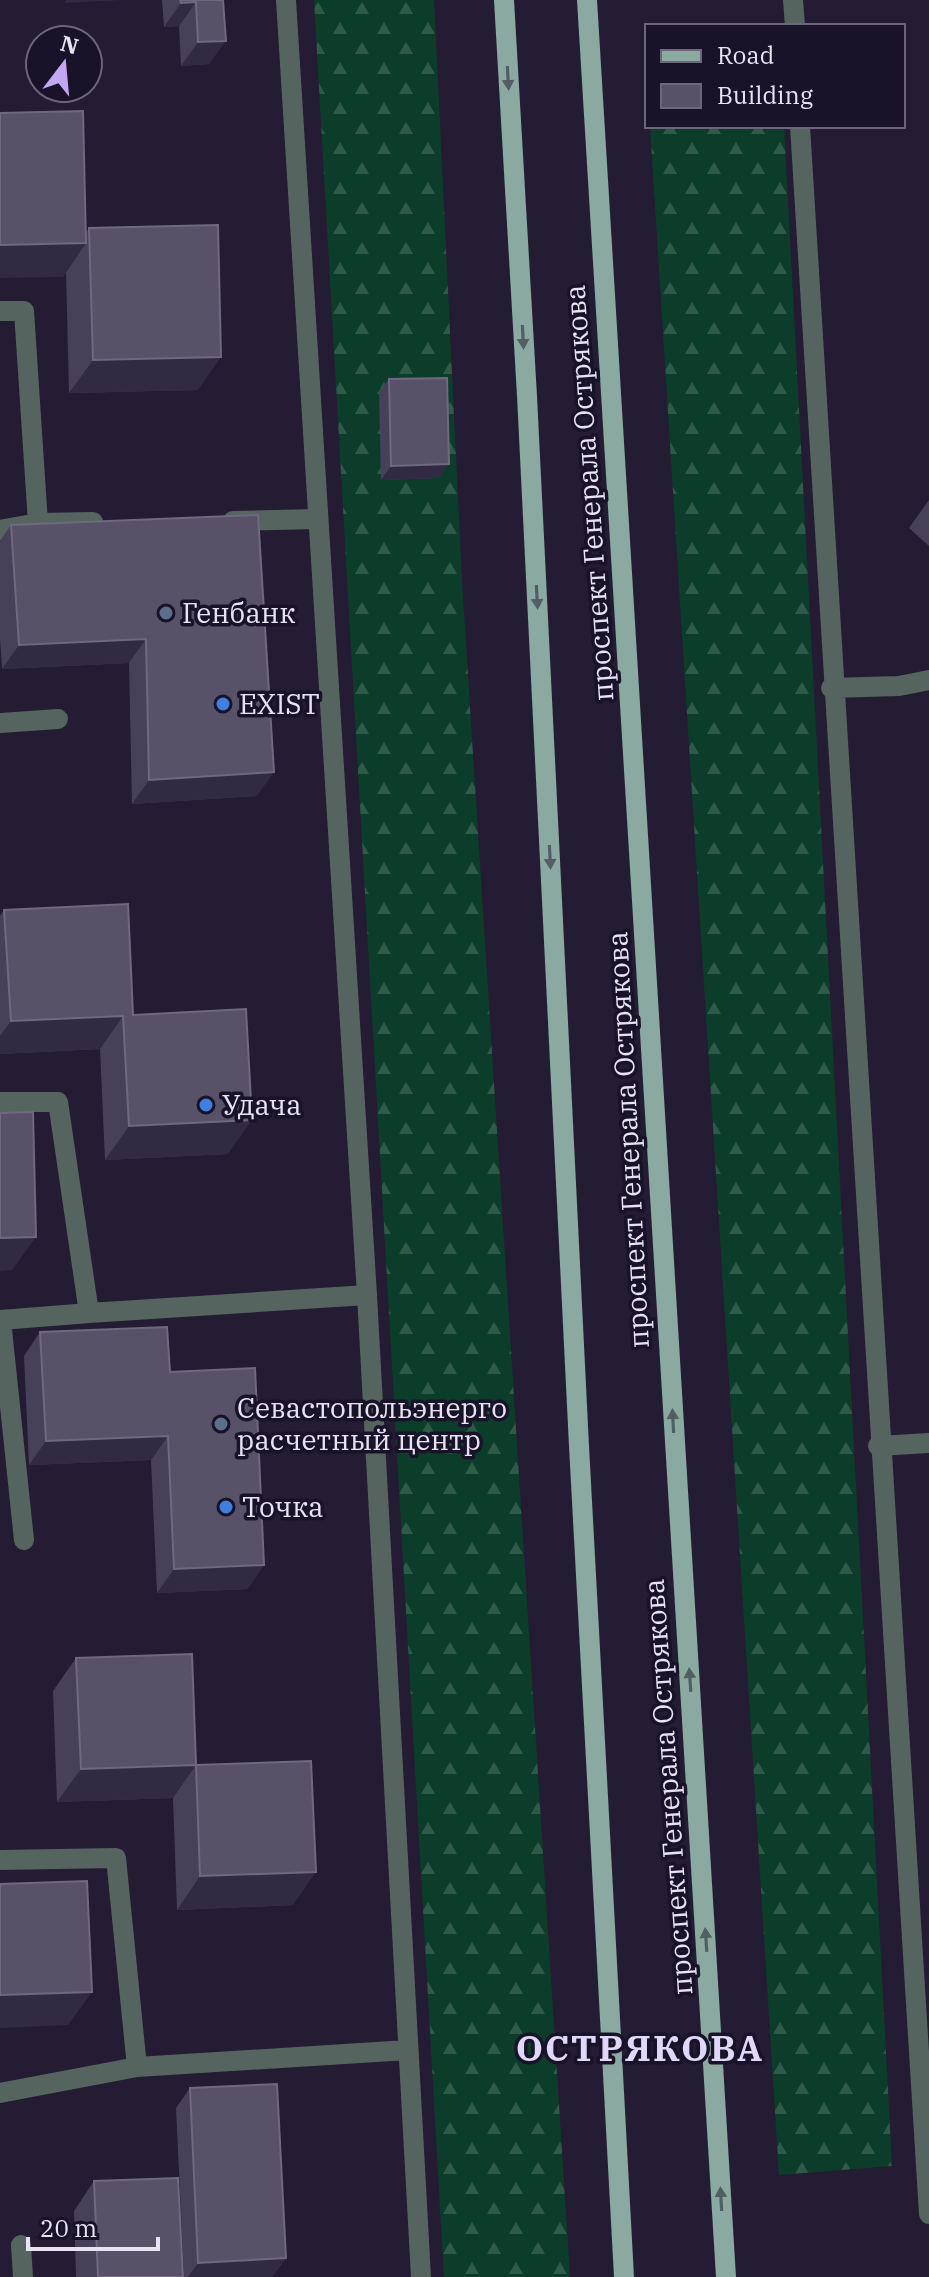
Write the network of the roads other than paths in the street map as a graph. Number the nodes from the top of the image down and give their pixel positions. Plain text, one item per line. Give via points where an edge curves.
1 (286, 0) edge
2 (504, 0) edge
3 (587, 0) edge
4 (793, 0) edge
5 (795, 24) edge
6 (800, 128) edge
7 (0, 311) edge
8 (317, 519) junction
9 (209, 521) edge
10 (115, 522) edge
11 (38, 523) junction
12 (0, 530) edge
13 (929, 680) edge
14 (831, 688) junction
15 (58, 719) dead end
16 (0, 723) edge
17 (0, 1102) edge
18 (367, 1295) junction
19 (89, 1313) junction
20 (0, 1320) edge
21 (929, 1443) edge
22 (878, 1446) junction
23 (24, 1540) dead end
24 (0, 1860) edge
25 (408, 2050) junction
26 (137, 2067) junction
27 (0, 2093) edge
28 (929, 2214) edge
29 (21, 2245) dead end
30 (23, 2277) edge
31 (421, 2277) edge
32 (624, 2277) edge
33 (726, 2277) edge

1 - 8 street
2 -> 32 main road, проспект Генерала Острякова
33 -> 3 main road, проспект Генерала Острякова
4 - 5 street
6 - 14 street
7 - 11 street via 24,311
8 - 9 street
8 - 18 street
10 - 11 street
11 - 12 street
13 - 14 street
14 - 22 street
15 - 16 street
17 - 19 street via 58,1102
18 - 19 street
18 - 25 street
19 - 20 street
20 - 23 street
21 - 22 street
22 - 28 street
24 - 26 street via 116,1858
25 - 26 street
25 - 31 street
26 - 27 street
29 - 30 street

